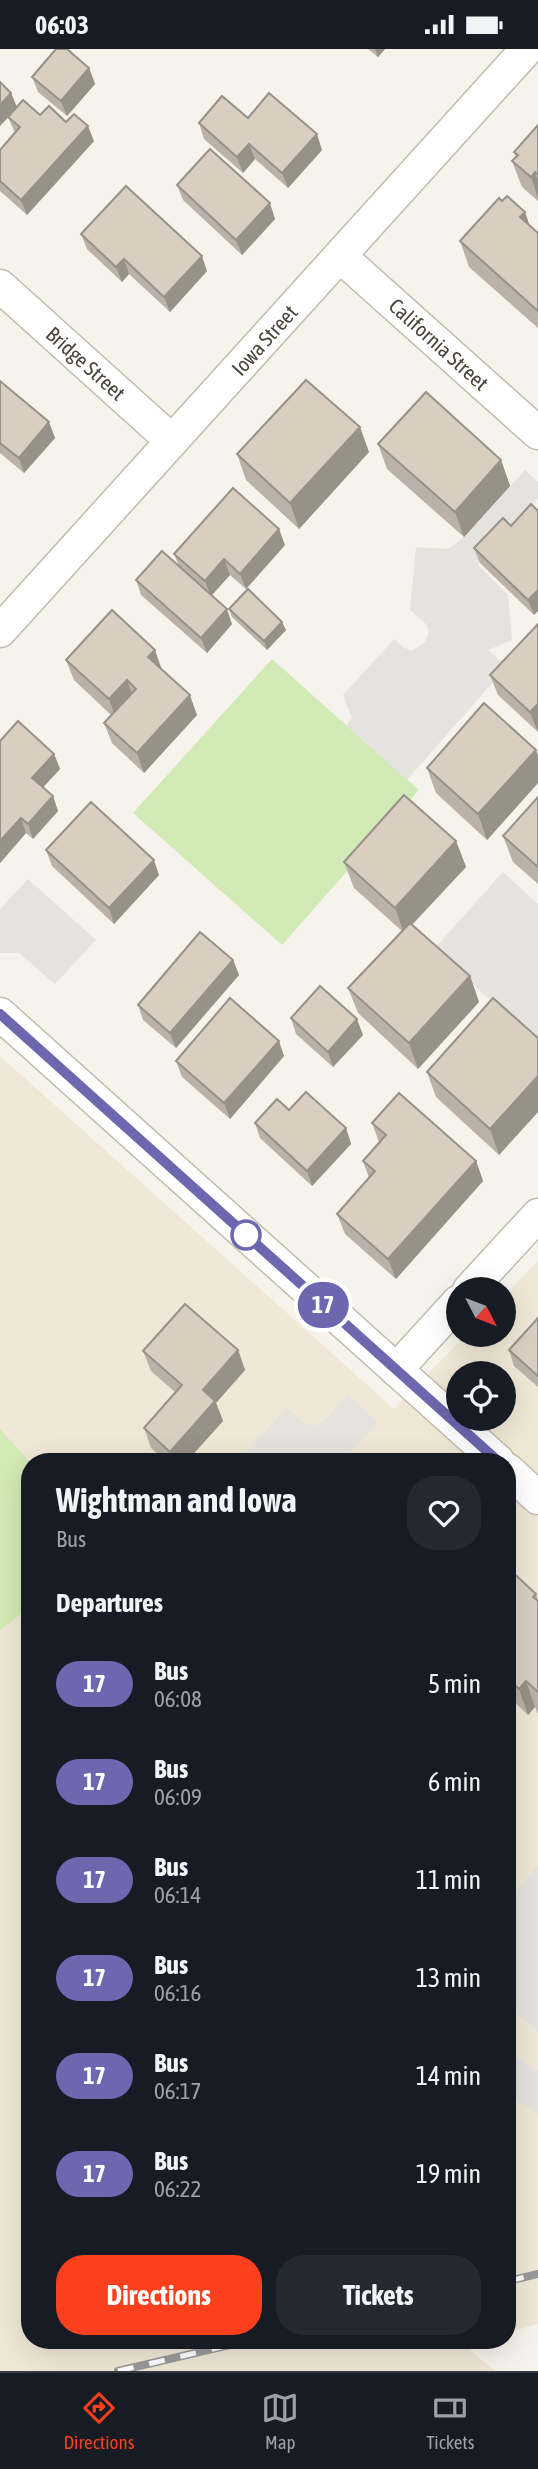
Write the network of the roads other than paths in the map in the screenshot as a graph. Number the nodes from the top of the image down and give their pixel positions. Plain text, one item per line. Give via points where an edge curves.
1 (527, 49) edge
2 (340, 256) junction
3 (0, 286) edge
4 (538, 433) edge
5 (172, 441) junction
6 (0, 631) edge
7 (0, 1014) edge
8 (538, 1215) edge
9 (481, 1277) edge
10 (446, 1314) edge
11 (396, 1370) junction
12 (489, 1453) edge
13 (516, 1477) edge
14 (538, 1497) edge

1 - 2 street, Iowa Street
2 - 4 street, California Street
2 - 5 street, Iowa Street
3 - 5 street, Bridge Street
5 - 6 street, Iowa Street
7 - 11 street
8 - 9 street
10 - 11 street
11 - 12 street
13 - 14 street

